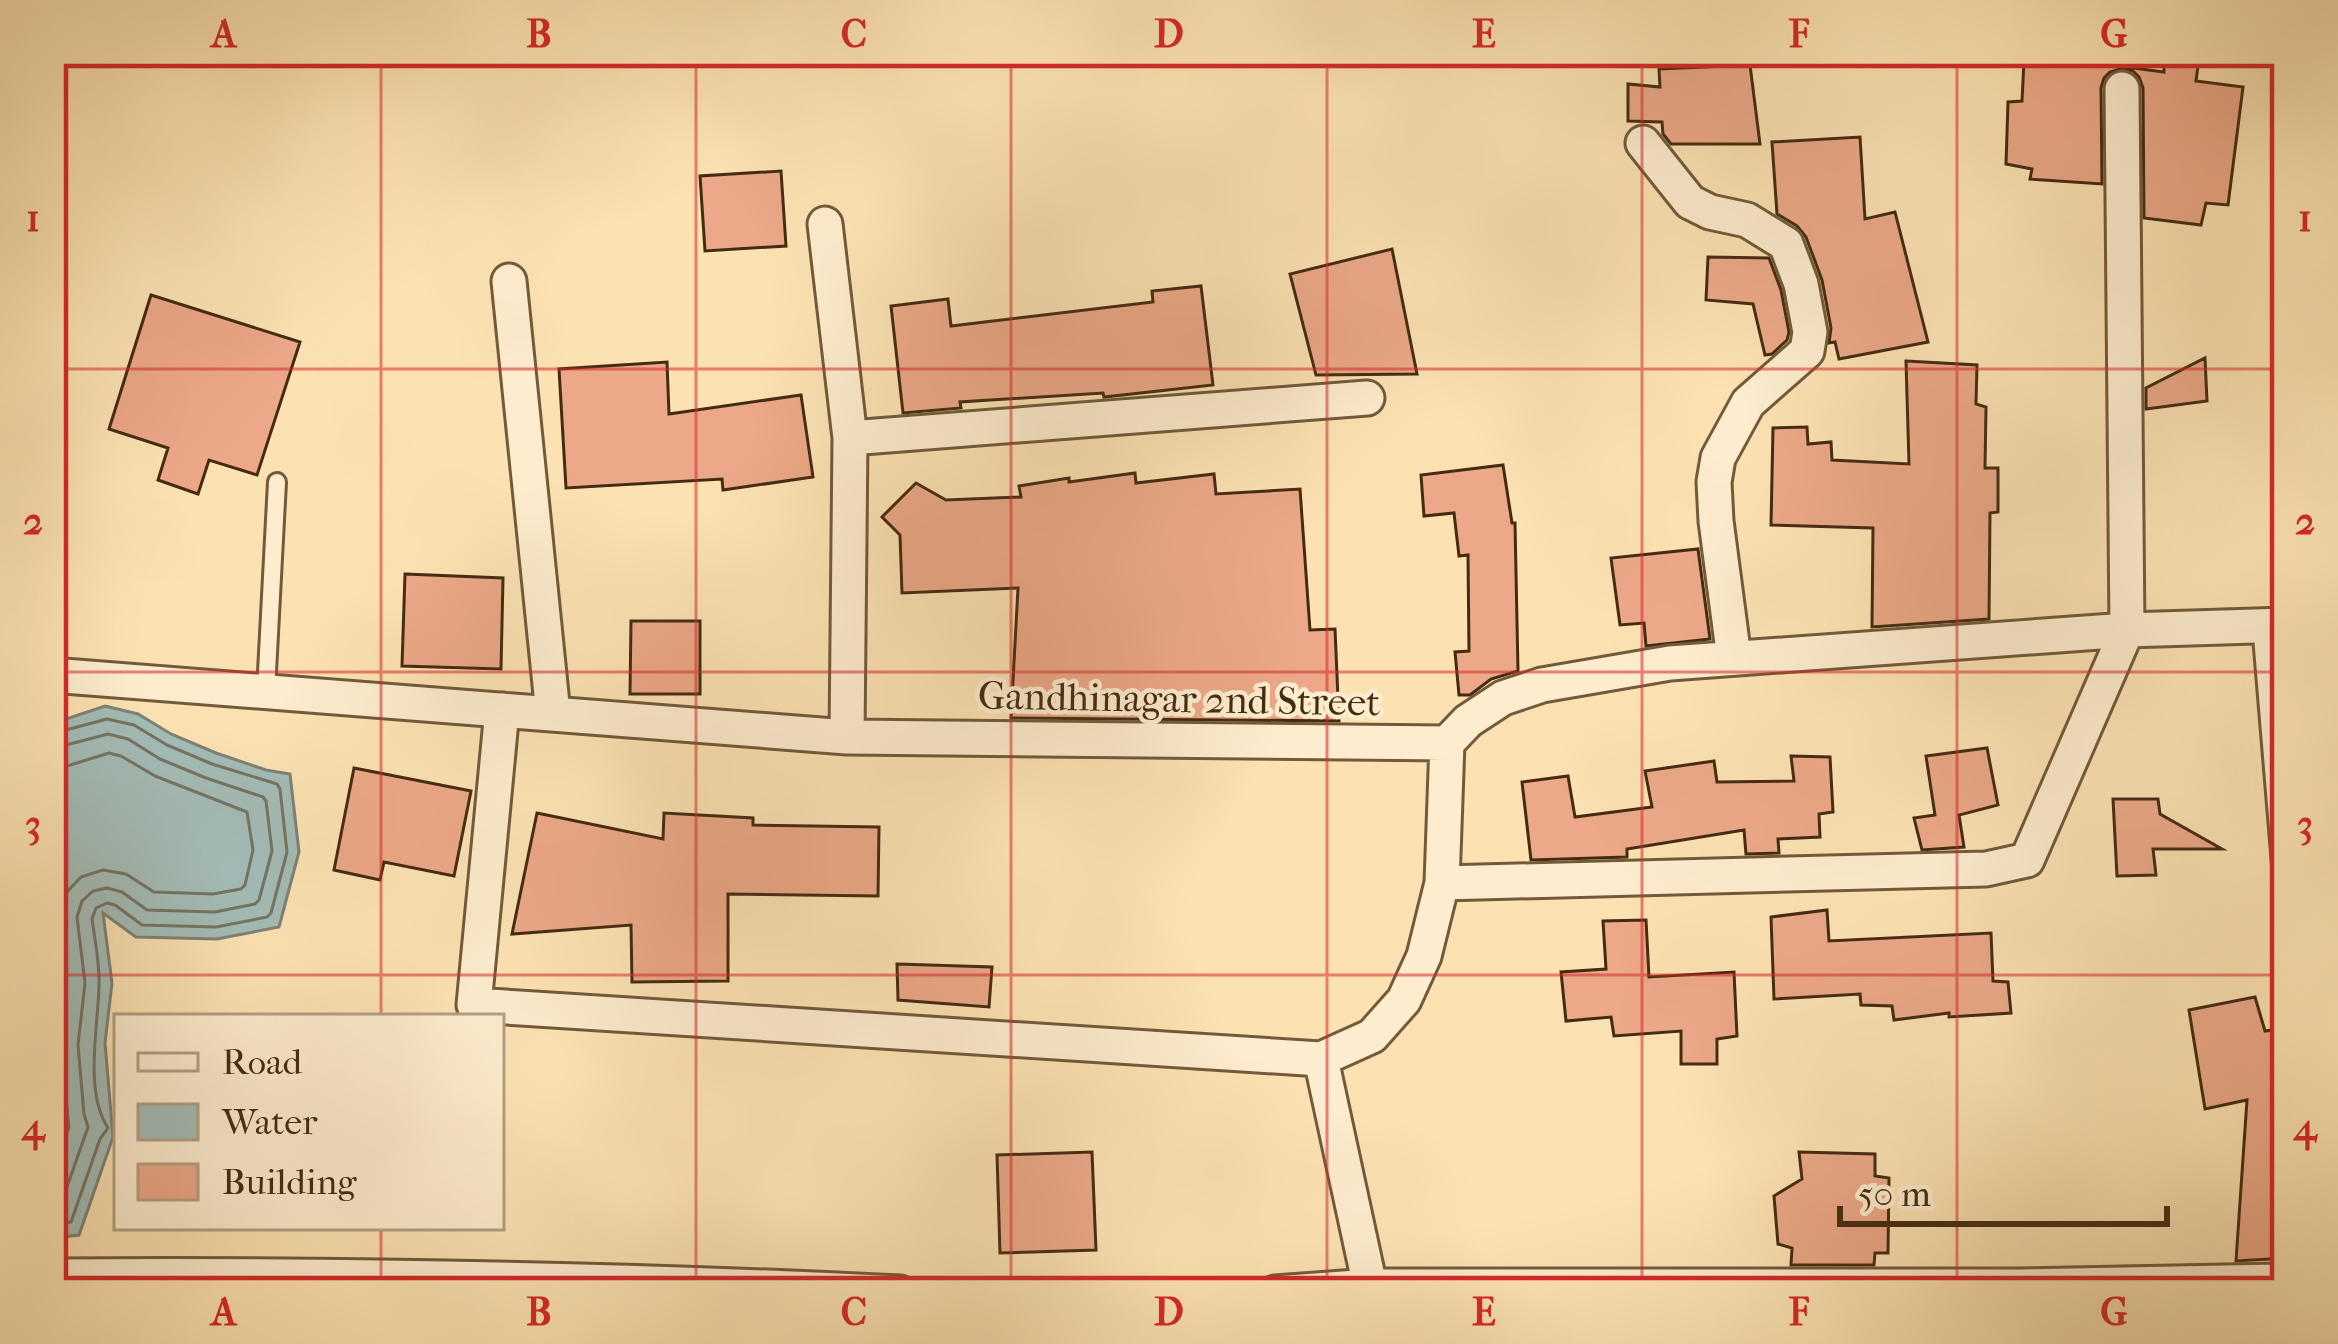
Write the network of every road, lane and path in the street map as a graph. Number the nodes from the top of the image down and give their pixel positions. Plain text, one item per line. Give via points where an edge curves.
1 (2122, 89) dead end
2 (1643, 143) dead end
3 (825, 224) dead end
4 (509, 281) dead end
5 (1366, 398) dead end
6 (850, 438) junction
7 (278, 482) dead end
8 (2274, 625) edge
9 (2127, 630) junction
10 (1734, 658) junction
11 (51, 675) edge
12 (266, 692) junction
13 (502, 710) junction
14 (553, 715) junction
15 (847, 737) junction
16 (1447, 743) junction
17 (1442, 883) junction
18 (2284, 901) edge
19 (1321, 1060) junction
20 (51, 1276) edge
21 (2287, 1278) edge
22 (698, 1288) edge
23 (2067, 1288) edge
24 (1369, 1289) edge
25 (1686, 1289) edge
26 (899, 1293) edge
27 (1275, 1293) edge

1 - 9 street
2 - 10 street via 1690,202 1747,220 1786,244 1810,332 1807,351 1748,403 1718,458 1716,521
3 - 6 street
4 - 14 street
5 - 6 street
6 - 15 street
7 - 12 lane
8 - 9 street
8 - 18 lane
9 - 10 street
9 - 17 street via 2027,860 1986,868
10 - 16 street via 1542,685 1503,698
11 - 12 street, Gandhinagar 2nd Street
12 - 13 street, Gandhinagar 2nd Street
13 - 14 street, Gandhinagar 2nd Street
13 - 19 street via 474,1005
14 - 15 street, Gandhinagar 2nd Street
15 - 16 street, Gandhinagar 2nd Street
16 - 17 street
17 - 19 street via 1404,1000 1372,1036
19 - 24 street
20 - 22 street via 273,1274
21 - 23 street
22 - 26 street
23 - 25 street
24 - 25 street
24 - 27 street

